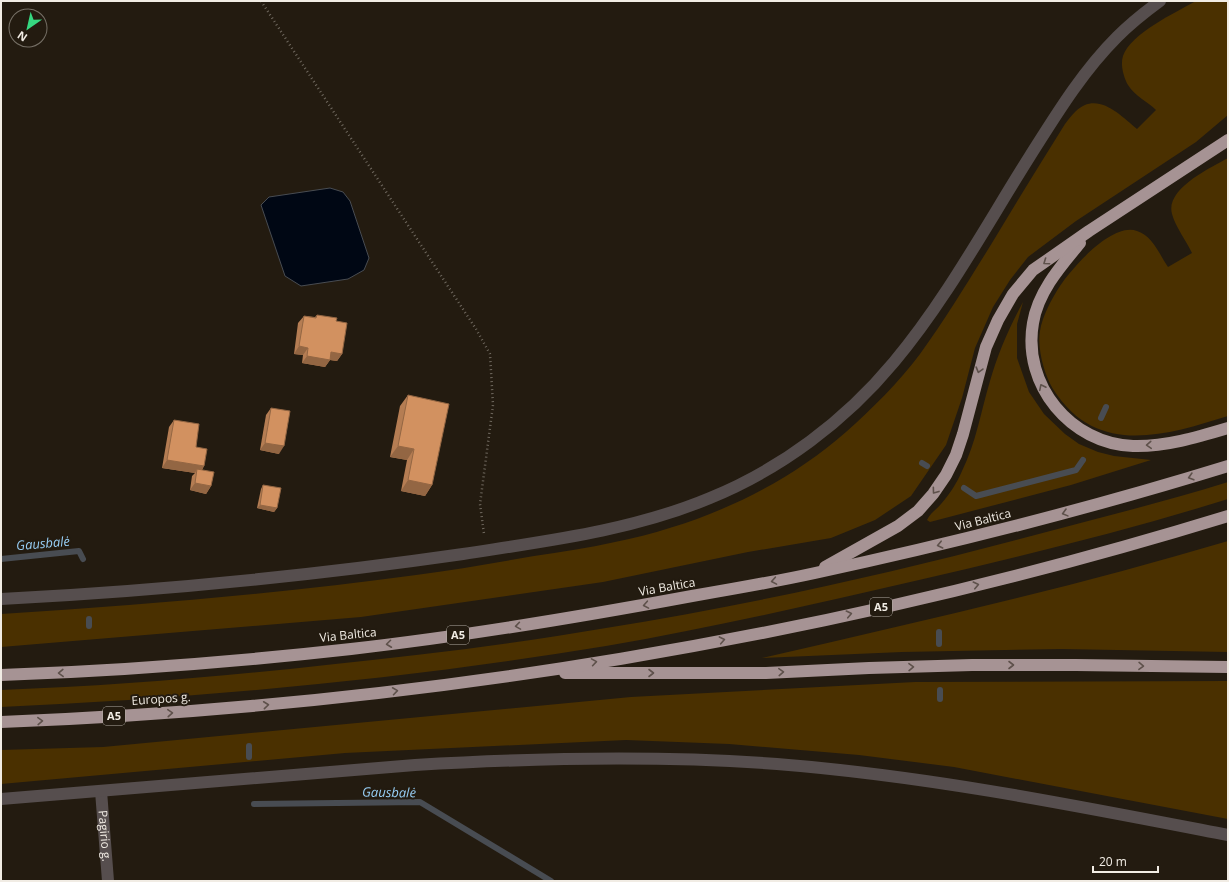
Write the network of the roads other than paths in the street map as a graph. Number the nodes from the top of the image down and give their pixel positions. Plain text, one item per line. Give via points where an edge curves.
1 (1160, 1) edge
2 (1227, 140) edge
3 (1089, 231) junction
4 (1228, 428) edge
5 (1228, 466) edge
6 (1228, 516) edge
7 (812, 574) junction
8 (1, 599) edge
9 (1228, 667) edge
10 (528, 673) junction
11 (1, 675) edge
12 (1, 722) edge
13 (101, 791) junction
14 (1, 799) edge
15 (1228, 835) edge
16 (108, 881) edge

1 - 8 street via 1117,37 1080,81 1043,134 938,303 876,383 818,435 755,476 682,509 641,522 578,536 364,568 208,585
2 - 3 highway
4 -> 3 highway via 1169,443 1132,446 1114,443 1086,433 1066,419 1054,406 1037,375 1031,340 1033,323 1048,285
3 -> 7 highway via 1033,270 1012,294 986,347 956,455 933,494 918,511 898,526
5 -> 7 highway, Via Baltica / A5 via 976,536
10 -> 6 highway, A5 via 653,653 872,609 986,582
7 -> 11 highway, Via Baltica / A5 via 602,613 351,649 100,671
10 -> 9 highway via 766,673 972,665
12 -> 10 highway, Europos g. / A5 via 227,708 382,693
13 - 14 street
13 - 15 street via 480,761 591,758 730,761 914,779 1042,799
13 - 16 street, Pagirio g.

